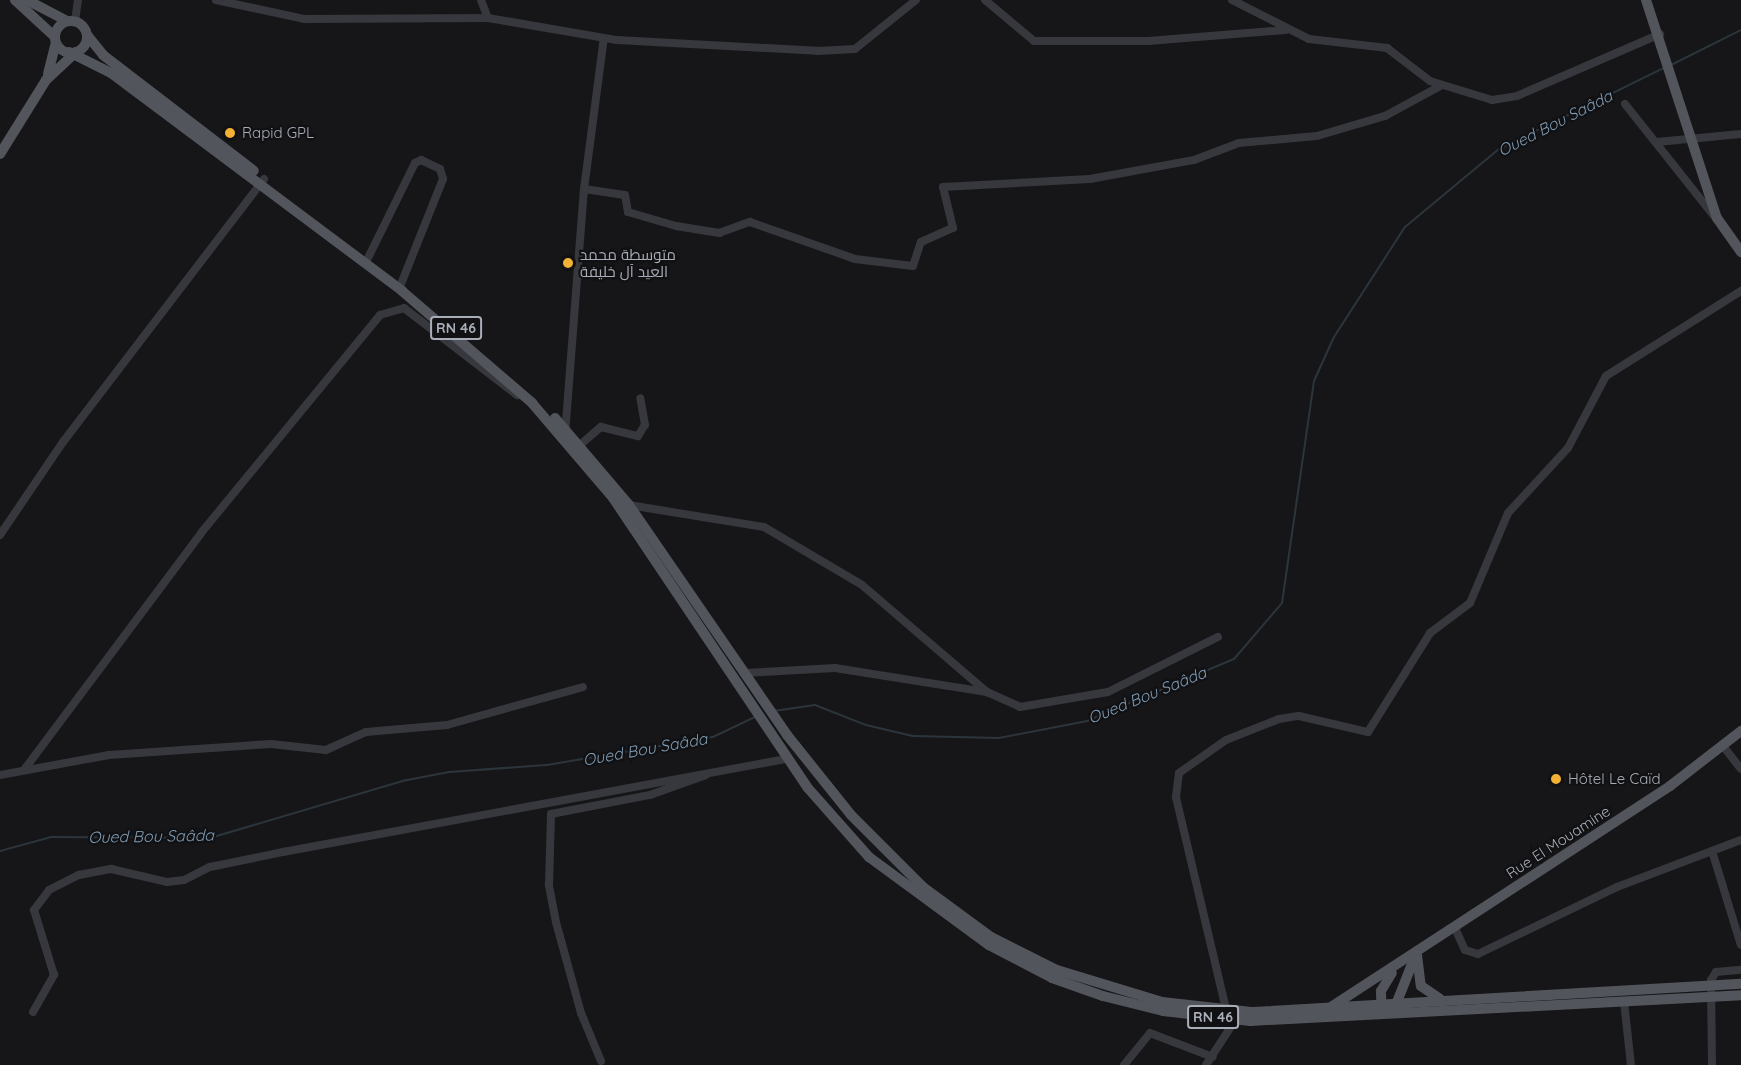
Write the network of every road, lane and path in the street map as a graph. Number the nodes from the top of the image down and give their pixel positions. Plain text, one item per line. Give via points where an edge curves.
1 (15, 0) edge
2 (27, 0) edge
3 (78, 0) edge
4 (216, 0) edge
5 (482, 0) edge
6 (916, 0) edge
7 (986, 0) edge
8 (1232, 0) edge
9 (1646, 0) edge
10 (488, 18) junction
11 (71, 21) junction
12 (1286, 30) junction
13 (87, 35) junction
14 (1661, 36) junction
15 (604, 38) junction
16 (56, 40) junction
17 (73, 52) junction
18 (46, 80) junction
19 (1442, 85) junction
20 (1625, 104) dead end
21 (1741, 134) edge
22 (1691, 138) junction
23 (1657, 142) junction
24 (0, 154) edge
25 (262, 182) junction
26 (584, 189) junction
27 (1716, 219) junction
28 (1741, 252) edge
29 (368, 258) junction
30 (401, 284) junction
31 (1741, 291) edge
32 (640, 398) dead end
33 (532, 403) junction
34 (565, 434) junction
35 (580, 445) junction
36 (629, 505) junction
37 (0, 535) edge
38 (1218, 637) dead end
39 (744, 673) junction
40 (583, 687) dead end
41 (987, 692) junction
42 (1741, 731) edge
43 (1723, 746) junction
44 (786, 759) junction
45 (1741, 769) edge
46 (24, 770) junction
47 (716, 770) junction
48 (0, 775) edge
49 (1741, 840) edge
50 (1712, 851) junction
51 (1455, 928) junction
52 (1741, 945) edge
53 (1418, 951) junction
54 (1741, 970) edge
55 (1741, 984) edge
56 (1711, 992) junction
57 (1741, 995) edge
58 (1442, 1000) junction
59 (1624, 1001) junction
60 (1226, 1009) junction
61 (1325, 1010) junction
62 (1387, 1011) junction
63 (33, 1012) dead end
64 (1236, 1019) junction
65 (1213, 1057) junction
66 (601, 1061) dead end
67 (1124, 1065) edge
68 (1206, 1065) edge
69 (1631, 1065) edge
70 (1712, 1065) edge

1 - 16 main road
2 - 11 main road
3 - 11 street
4 - 10 street via 305,18
5 - 10 street
6 - 15 street via 864,44 847,50
7 - 12 street via 1034,41 1148,41
8 - 12 street
9 - 14 main road
10 - 15 street
11 - 13 main road
11 - 16 main road
12 - 19 street via 1324,42 1387,48 1413,70
13 - 17 main road
13 - 25 main road, RN 46 via 103,55
14 - 19 street via 1503,100
14 - 22 main road
15 - 26 street
16 - 17 main road
16 - 18 main road
17 - 18 main road
17 - 25 main road, RN 46 via 111,74
18 - 24 main road
19 - 26 street via 1385,116 1317,136 1239,143 1194,160 1090,179 943,187 953,228 921,242 916,263 905,267 855,259 750,222 719,233 676,226 628,212 625,195
20 - 23 street
21 - 22 street
22 - 23 street
22 - 27 main road
23 - 27 street
25 - 29 main road, RN 46
25 - 33 main road, RN 46 via 402,291
25 - 37 street via 63,442
26 - 34 street
27 - 28 main road
29 - 30 main road, RN 46
29 - 30 street via 415,163 440,169 443,179
30 - 34 main road, RN 46 via 525,387
31 - 60 street via 1606,376 1568,448 1508,513 1470,603 1430,633 1368,732 1299,716 1279,719 1226,740 1179,773 1176,797
32 - 35 street via 645,425 638,436 601,427
33 - 34 main road, RN 46
33 - 46 street via 500,384 404,308 380,315 201,533
34 - 35 main road, RN 46
34 - 44 main road, RN 46 via 613,498
35 - 36 main road, RN 46
36 - 39 main road, RN 46
36 - 41 street via 764,527 892,607
38 - 41 street via 1094,696 1029,707
39 - 41 street via 835,668
39 - 60 main road, RN 46 via 787,735 882,849 991,937 1102,986 1162,1002
40 - 46 street via 447,726 366,732 326,750 271,744 109,755
42 - 43 main road, Rue El Mouamine
43 - 45 street
43 - 51 main road, Rue El Mouamine
44 - 47 street
44 - 64 main road, RN 46 via 868,856 989,945 1052,978 1103,996 1163,1011
46 - 48 street
47 - 63 street via 210,867 184,880 167,882 111,869 79,875 49,890 34,910 54,975
47 - 66 street via 650,795 551,813 549,885 556,922 581,1013
49 - 50 street
50 - 51 street via 1576,905 1478,954 1465,950
50 - 52 street
51 - 53 main road, Rue El Mouamine
53 - 58 main road via 1421,986
53 - 61 main road
53 - 62 main road
53 - 62 main road via 1383,983
54 - 56 street via 1716,972
55 - 56 main road, RN 46
56 - 57 main road, RN 46
56 - 58 main road, RN 46
56 - 59 main road, RN 46
56 - 70 street
58 - 62 main road, RN 46
59 - 62 main road, RN 46
59 - 69 street
60 - 61 main road, RN 46
61 - 62 main road, RN 46
62 - 64 main road, RN 46
64 - 65 street
65 - 67 street via 1150,1033
65 - 68 street

